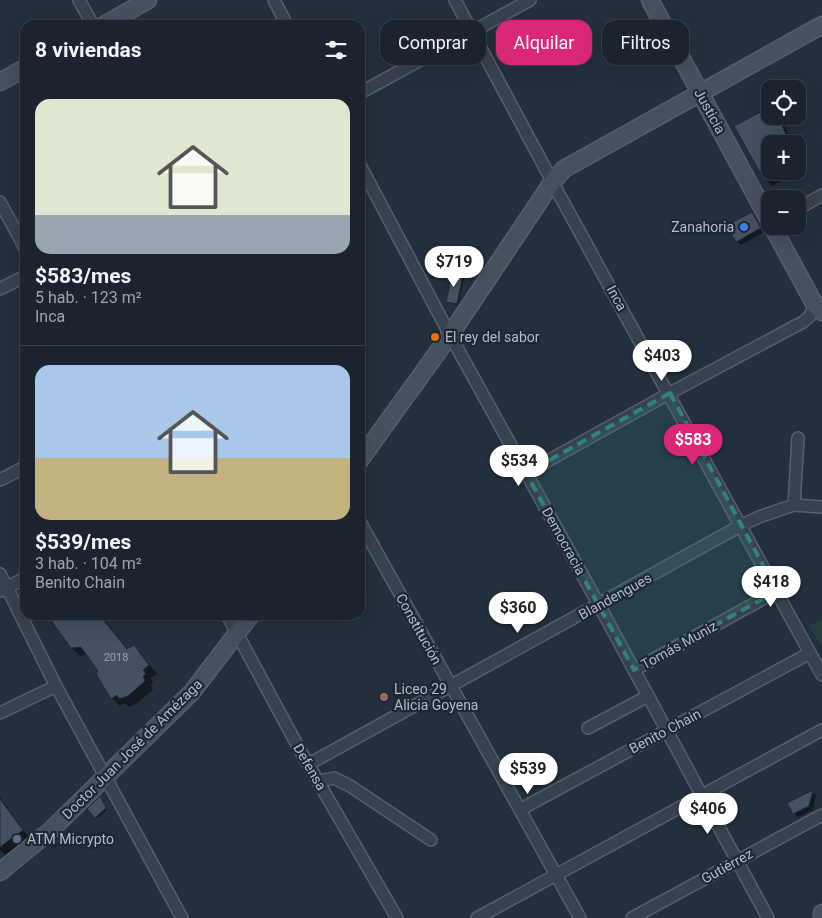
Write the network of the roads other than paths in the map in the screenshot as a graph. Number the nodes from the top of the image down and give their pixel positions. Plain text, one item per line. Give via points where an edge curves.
1 (79, 0) edge
2 (148, 0) edge
3 (274, 0) edge
4 (455, 0) edge
5 (530, 0) edge
6 (650, 0) edge
7 (91, 20) edge
8 (113, 20) edge
9 (284, 20) edge
10 (466, 20) edge
11 (486, 24) edge
12 (822, 25) edge
13 (486, 57) edge
14 (411, 65) edge
15 (20, 71) edge
16 (0, 82) edge
17 (365, 90) edge
18 (699, 92) junction
19 (365, 174) edge
20 (553, 181) junction
21 (822, 195) edge
22 (0, 202) edge
23 (806, 204) edge
24 (761, 206) edge
25 (777, 235) edge
26 (20, 239) edge
27 (20, 279) edge
28 (0, 289) edge
29 (818, 308) edge
30 (450, 335) junction
31 (670, 393) junction
32 (798, 438) dead end
33 (365, 453) edge
34 (20, 469) edge
35 (526, 473) junction
36 (0, 480) edge
37 (794, 505) junction
38 (822, 506) edge
39 (740, 526) junction
40 (365, 531) edge
41 (0, 574) edge
42 (20, 581) edge
43 (4, 589) edge
44 (777, 591) junction
45 (599, 605) junction
46 (20, 619) edge
47 (21, 620) edge
48 (230, 620) edge
49 (247, 620) edge
50 (237, 634) junction
51 (810, 652) junction
52 (634, 670) junction
53 (822, 675) edge
54 (56, 686) junction
55 (450, 686) junction
56 (648, 696) junction
57 (0, 713) edge
58 (588, 728) dead end
59 (666, 730) junction
60 (822, 730) edge
61 (309, 764) junction
62 (105, 778) junction
63 (319, 782) junction
64 (702, 796) junction
65 (521, 809) junction
66 (822, 815) edge
67 (431, 840) dead end
68 (737, 861) junction
69 (0, 872) edge
70 (556, 875) junction
71 (822, 913) edge
72 (182, 918) edge
73 (397, 918) edge
74 (478, 918) edge
75 (580, 918) edge
76 (632, 918) edge
77 (768, 918) edge
78 (822, 918) edge

1 - 7 street
2 - 8 street
3 - 9 street
4 - 10 street, Inca
5 - 11 street
6 - 18 street, Justicia
12 - 18 street
13 - 20 street, Inca
14 - 17 street
15 - 16 street
18 - 20 street via 564,168
18 - 24 street, Justicia
19 - 30 street, Democracia
20 - 30 street
20 - 31 street, Inca
21 - 23 street
22 - 26 street
25 - 29 street
27 - 28 street
29 - 31 street via 803,322
30 - 33 street
30 - 35 street, Democracia
31 - 35 street
31 - 39 street, Inca
32 - 37 street
34 - 36 street
35 - 45 street, Democracia
37 - 38 street, Blandengues
37 - 39 street, Blandengues
39 - 44 street, Inca
39 - 45 street, Blandengues
40 - 55 street, Constitución
41 - 43 street
42 - 43 street
43 - 46 street
44 - 51 street, Inca
44 - 52 street, Tomás Muniz
45 - 52 street, Democracia
45 - 55 street, Blandengues
47 - 54 street
48 - 50 street, Defensa
49 - 50 street, Doctor Juan José de Amézaga
50 - 61 street, Defensa
50 - 62 street, Doctor Juan José de Amézaga via 192,692
51 - 53 street, Inca
51 - 59 street, Benito Chain
52 - 56 street, Democracia
54 - 57 street
54 - 62 street
55 - 61 street, Blandengues
55 - 65 street, Constitución
56 - 58 street
56 - 59 street, Democracia
59 - 64 street, Democracia
59 - 65 street, Benito Chain
60 - 64 street
61 - 63 street, Defensa
62 - 69 street, Doctor Juan José de Amézaga via 50,831
62 - 72 street
63 - 67 street via 334,778 350,786
63 - 73 street, Defensa
64 - 68 street, Democracia
64 - 70 street
65 - 70 street, Constitución
66 - 68 street, Gutiérrez
68 - 76 street, Gutiérrez
68 - 77 street, Democracia
70 - 74 street
70 - 75 street, Constitución
71 - 78 street

